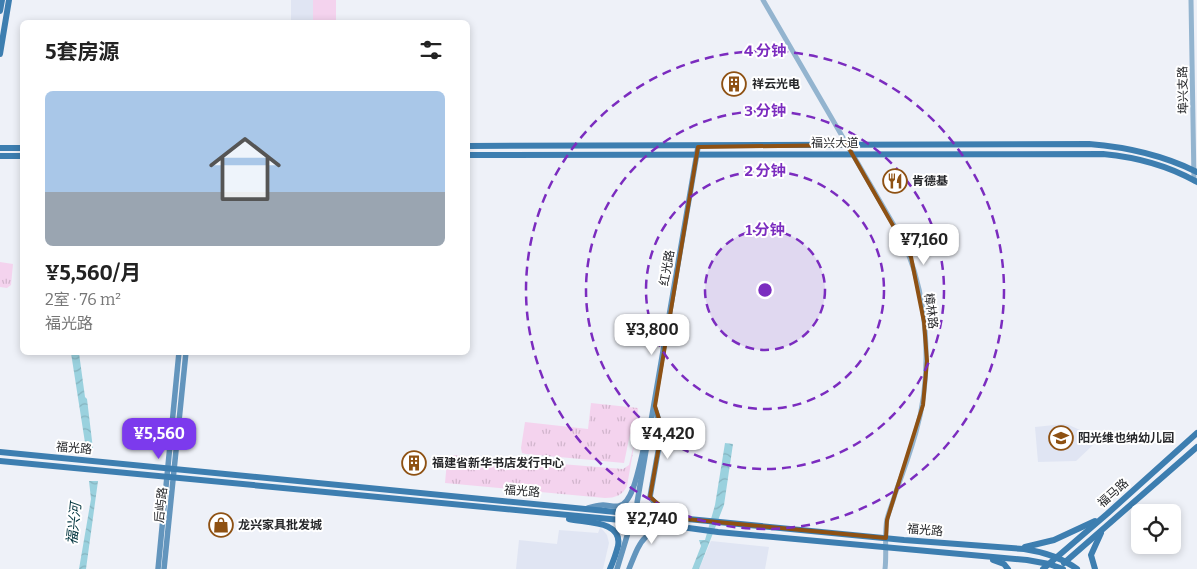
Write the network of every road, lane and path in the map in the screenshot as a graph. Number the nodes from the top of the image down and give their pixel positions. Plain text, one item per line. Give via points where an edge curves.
1 (2, 0) edge
2 (9, 0) edge
3 (763, 0) edge
4 (1191, 0) edge
5 (0, 11) edge
6 (0, 54) edge
7 (847, 145) junction
8 (470, 146) edge
9 (698, 147) junction
10 (0, 148) edge
11 (20, 148) edge
12 (852, 154) junction
13 (470, 155) edge
14 (697, 155) junction
15 (0, 156) edge
16 (20, 156) edge
17 (1196, 172) edge
18 (1196, 181) edge
19 (179, 355) edge
20 (186, 355) edge
21 (655, 406) junction
22 (652, 424) junction
23 (1197, 433) edge
24 (1197, 447) edge
25 (0, 452) edge
26 (0, 461) edge
27 (172, 469) junction
28 (170, 477) junction
29 (585, 508) junction
30 (635, 514) junction
31 (556, 515) junction
32 (1103, 517) junction
33 (675, 518) junction
34 (632, 522) junction
35 (682, 528) junction
36 (1104, 528) junction
37 (886, 538) junction
38 (886, 547) junction
39 (1011, 548) junction
40 (977, 556) junction
41 (1056, 557) junction
42 (1066, 561) junction
43 (1049, 564) junction
44 (1060, 568) edge
45 (158, 569) edge
46 (164, 569) edge
47 (610, 569) edge
48 (617, 569) edge
49 (629, 569) edge
50 (885, 569) edge
51 (1008, 569) edge
52 (1043, 569) edge
53 (1076, 569) edge
54 (1095, 569) edge

1 - 5 main road
2 - 6 main road
3 - 7 street, 樟林路
4 - 17 street, 埠兴支路
7 - 9 main road, 福兴大道
7 - 12 street, 樟林路
7 - 17 main road, 福兴大道 via 1101,145 1150,154
8 - 9 main road, 福兴大道
9 - 14 main road, 红光路
10 - 11 main road
12 - 14 main road, 福兴大道
12 - 18 main road, 福兴大道 via 1103,154 1142,160
12 - 37 street, 樟林路 via 911,257 920,297 927,361 923,404 912,448 887,520
13 - 14 main road, 福兴大道
14 - 21 main road, 红光路
15 - 16 main road
17 - 18 street, 埠兴支路
19 - 27 main road, 后屿路
20 - 27 main road, 后屿路
21 - 22 main road, 红光路
21 - 33 main road via 662,429 650,497 661,510
22 - 29 main road via 642,446 637,479 628,500 620,506
22 - 30 main road, 红光路
23 - 32 main road, 福马路
24 - 36 main road, 福马路
25 - 27 main road, 福光路
26 - 28 main road, 福光路
27 - 28 main road, 后屿路
27 - 29 main road, 福光路
28 - 31 main road, 福光路
28 - 45 main road, 后屿路
28 - 46 main road, 后屿路
29 - 30 main road, 福光路
30 - 33 main road, 福光路
30 - 34 main road, 红光路
31 - 34 main road, 福光路
31 - 47 main road via 611,528 618,543
32 - 39 main road via 1054,540
32 - 41 main road, 福马路
33 - 37 main road, 福光路
34 - 35 main road, 福光路
34 - 48 main road, 红光路
35 - 38 main road, 福光路
35 - 49 main road via 659,530 646,536 639,544
36 - 42 main road, 福马路
36 - 54 main road via 1091,556
37 - 38 street, 樟林路
37 - 39 main road, 福光路
38 - 40 main road, 福光路
38 - 50 street, 樟林路
39 - 41 main road, 福光路
40 - 43 main road, 福光路
40 - 51 main road via 1001,563
41 - 42 main road, 福光路
41 - 43 main road, 福马路
42 - 44 main road, 福马路
42 - 53 main road, 福光路
43 - 44 main road, 福光路
43 - 52 main road, 福马路

